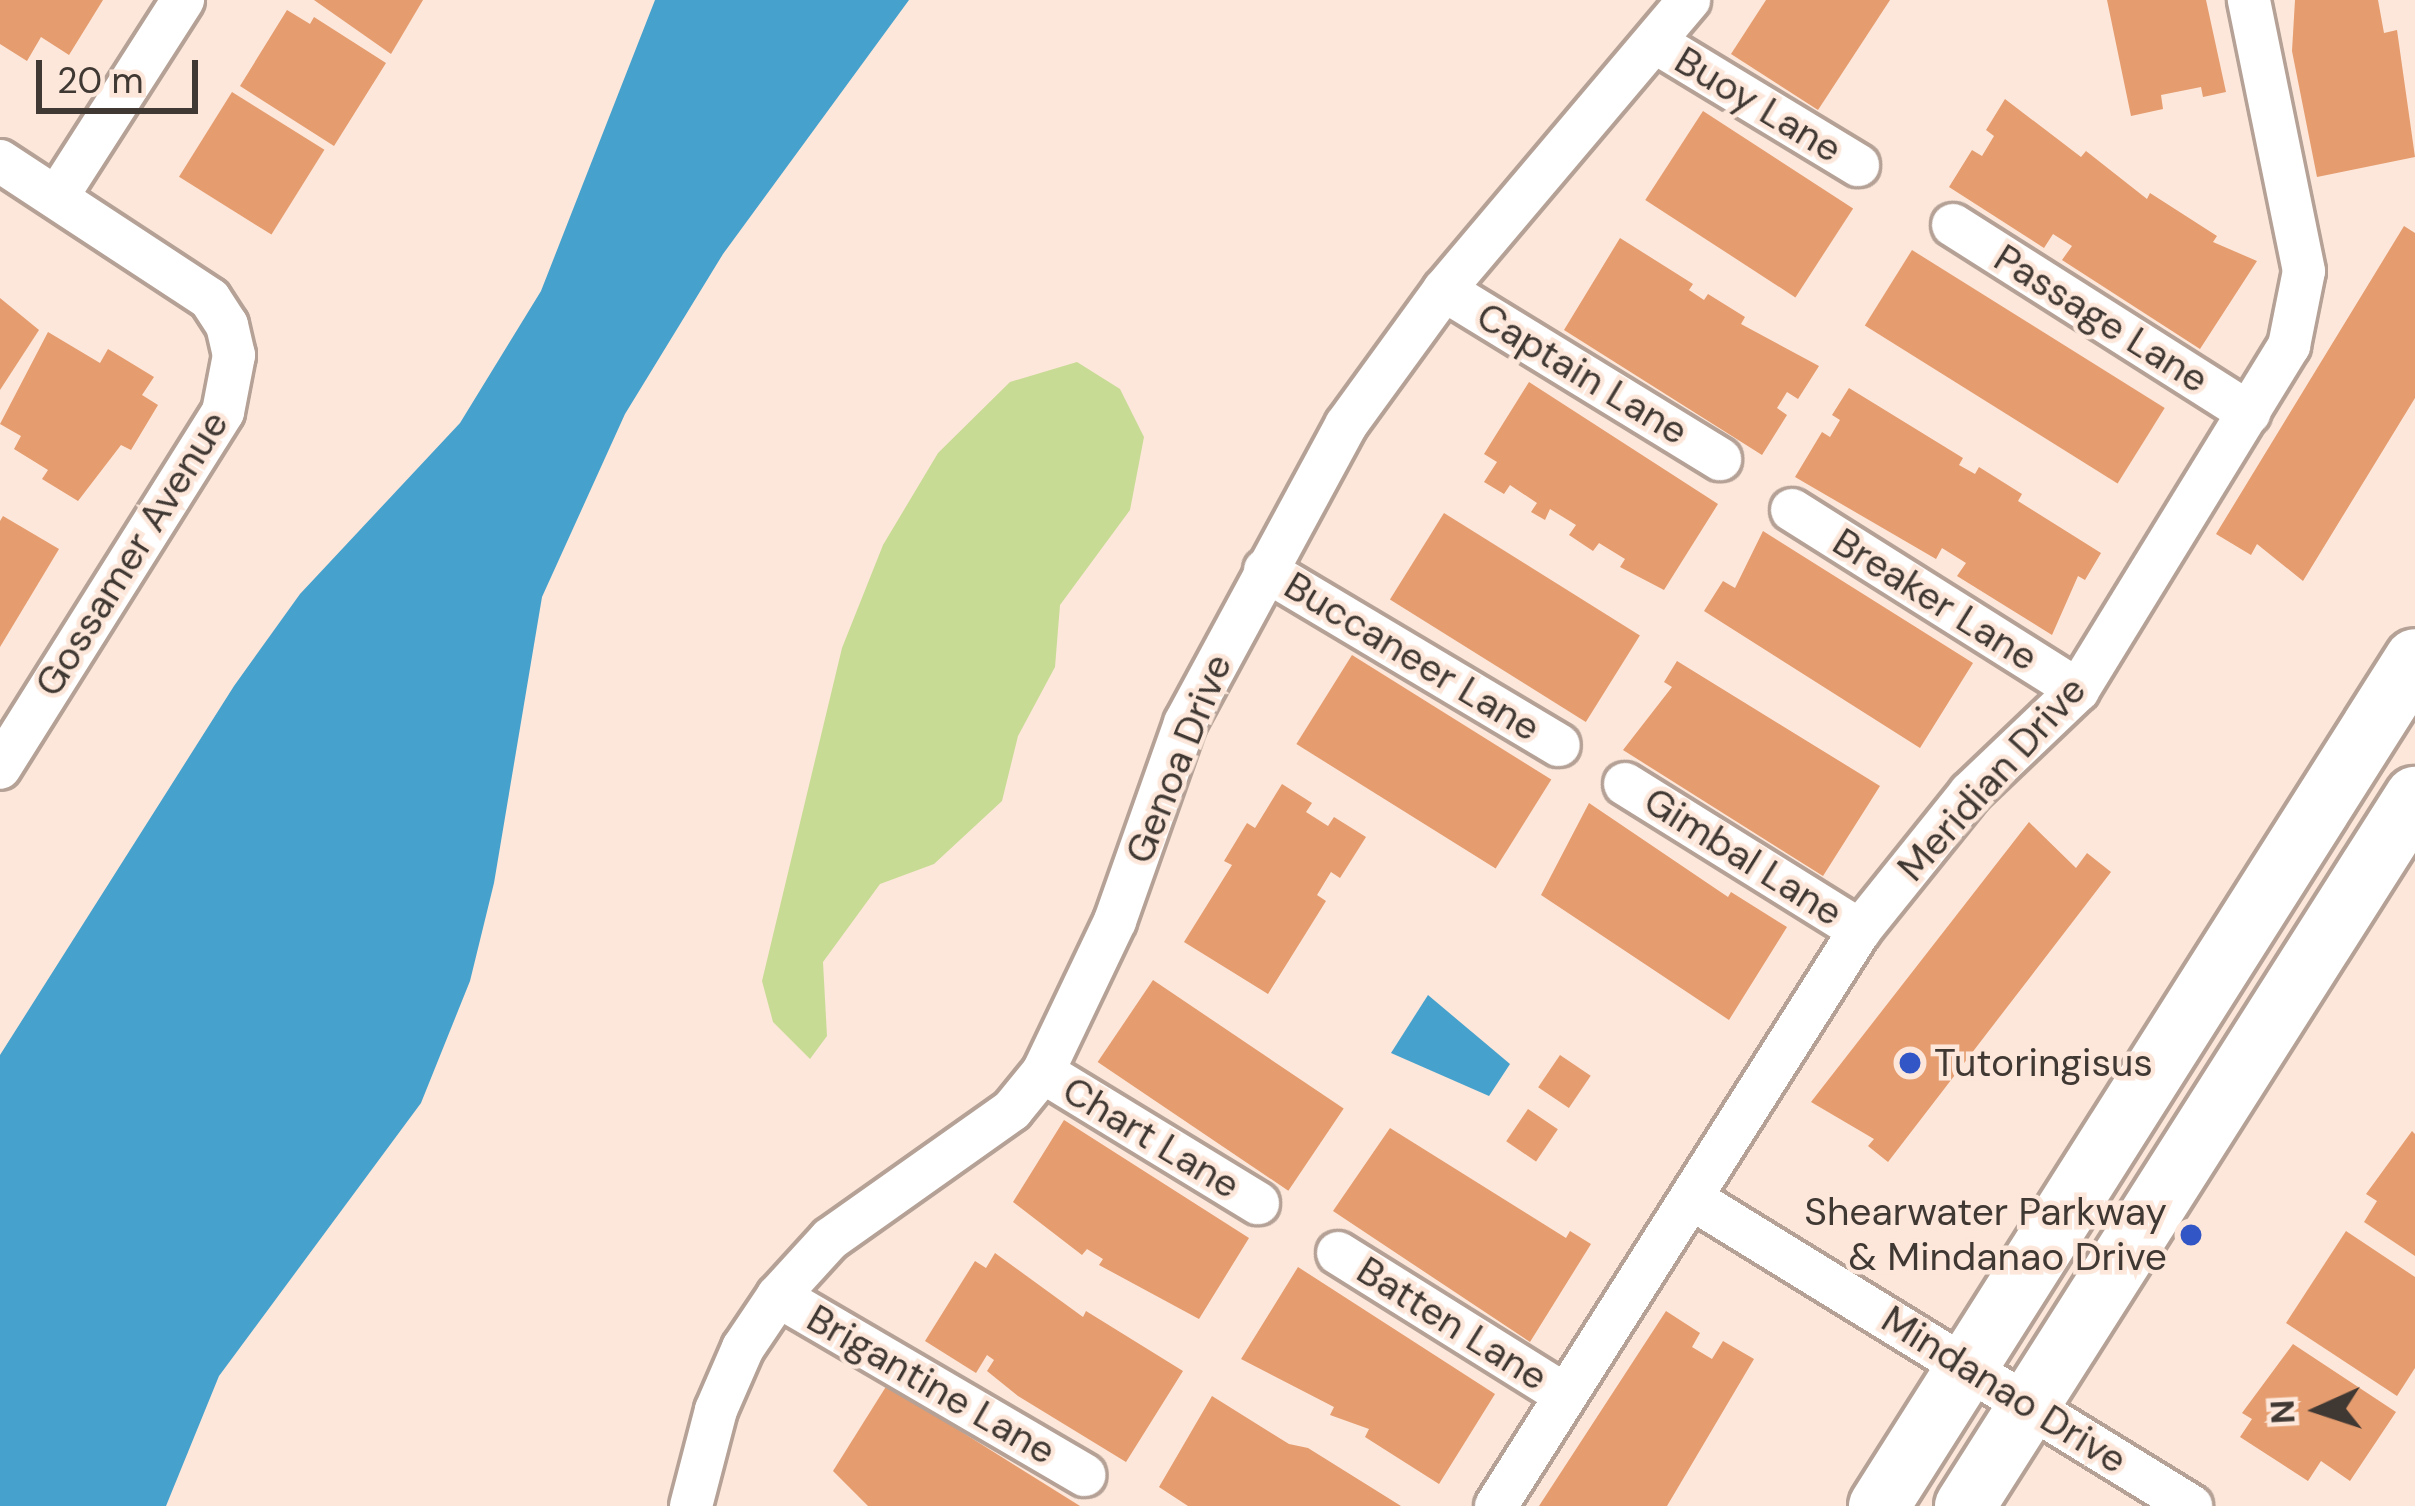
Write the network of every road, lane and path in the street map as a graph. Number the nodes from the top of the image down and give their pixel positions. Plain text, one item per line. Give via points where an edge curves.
1 (183, 0) edge
2 (1689, 0) edge
3 (2249, 0) edge
4 (1658, 44) junction
5 (0, 161) edge
6 (1858, 165) dead end
7 (57, 197) junction
8 (1954, 225) dead end
9 (1444, 290) junction
10 (2249, 413) junction
11 (1720, 458) dead end
12 (1792, 510) dead end
13 (1265, 570) junction
14 (2415, 659) edge
15 (2078, 690) junction
16 (7, 742) edge
17 (1559, 745) dead end
18 (1625, 784) dead end
19 (2415, 797) edge
20 (1860, 930) junction
21 (1043, 1072) junction
22 (1694, 1200) junction
23 (1258, 1203) dead end
24 (1338, 1253) dead end
25 (778, 1296) junction
26 (1969, 1366) junction
27 (1565, 1395) junction
28 (2029, 1403) junction
29 (1084, 1475) dead end
30 (691, 1506) edge
31 (1496, 1506) edge
32 (1880, 1506) edge
33 (1965, 1506) edge
34 (2191, 1506) edge

1 - 7 street
2 - 4 street, Genoa Drive
3 - 10 street, Meridian Drive via 2304,271 2289,346
4 - 6 street, Buoy Lane
4 - 9 street, Genoa Drive
5 - 7 street, Gossamer Avenue
7 - 16 street, Gossamer Avenue via 210,298 227,325 232,386
8 - 10 street, Passage Lane
9 - 11 street, Captain Lane
9 - 13 street, Genoa Drive via 1346,425
10 - 15 street, Meridian Drive
12 - 15 street, Breaker Lane
13 - 17 street, Buccaneer Lane
13 - 21 street, Genoa Drive via 1185,723 1115,921
14 - 26 main road
15 - 20 street, Meridian Drive via 1970,793
18 - 20 street, Gimbal Lane
19 - 28 main road
20 - 22 street, Meridian Drive
21 - 23 street, Chart Lane
21 - 25 street, Genoa Drive via 1012,1110 830,1239
22 - 26 street, Mindanao Drive
22 - 27 street, Meridian Drive
24 - 27 street, Batten Lane
25 - 29 street, Brigantine Lane
25 - 30 street, Genoa Drive via 716,1410
26 - 28 street, Mindanao Drive
26 - 32 main road
27 - 31 street, Meridian Drive
28 - 33 main road
28 - 34 street, Mindanao Drive

